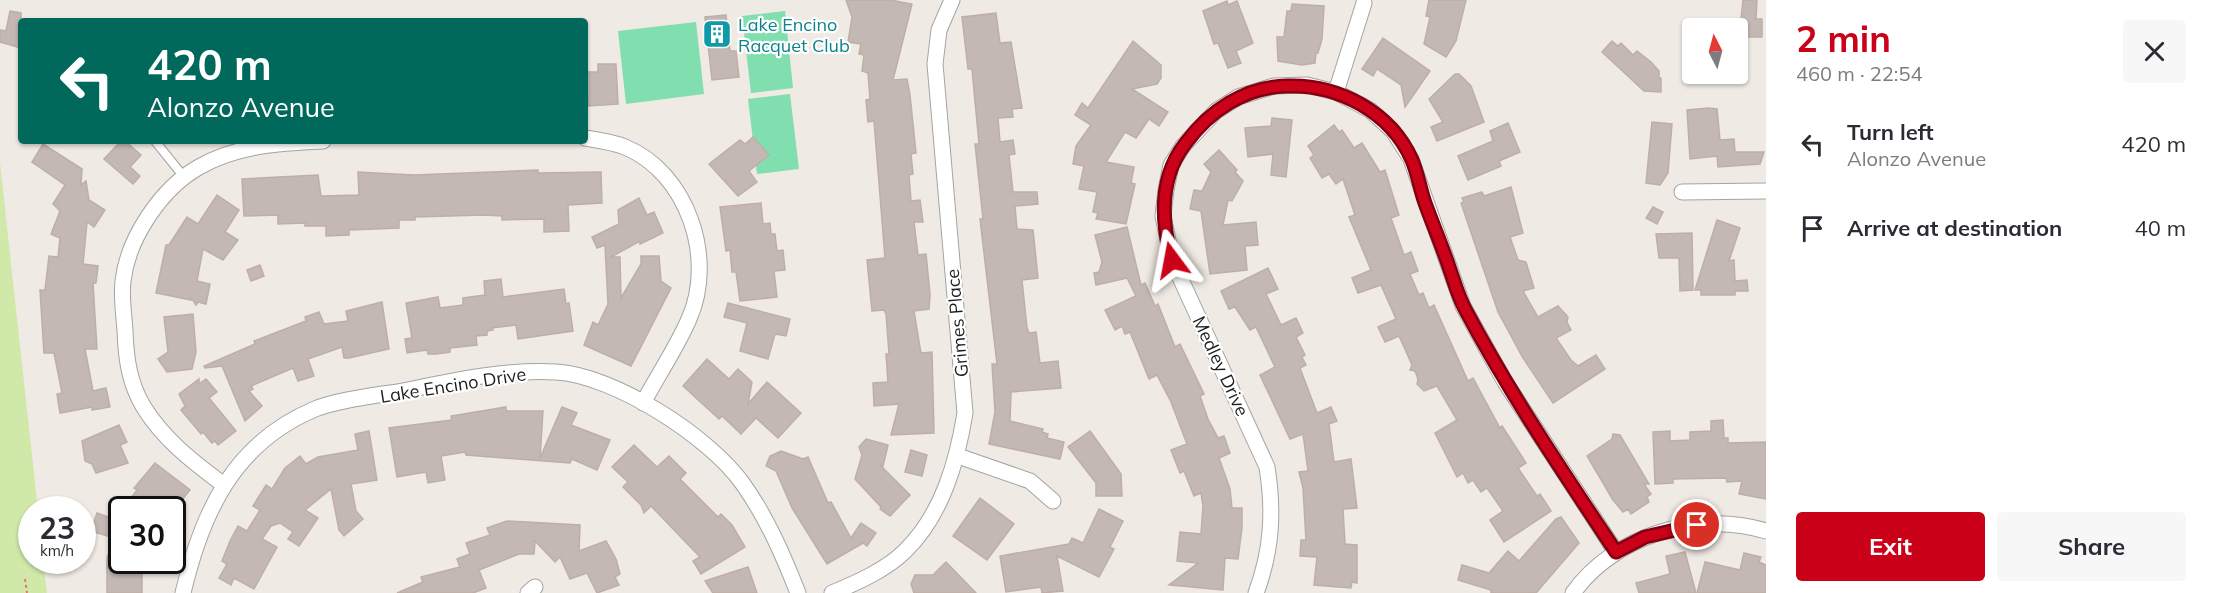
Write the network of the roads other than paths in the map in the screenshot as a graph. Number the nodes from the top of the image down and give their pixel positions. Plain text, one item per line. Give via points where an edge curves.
1 (951, 0) edge
2 (1364, 3) dead end
3 (1336, 92) junction
4 (588, 139) edge
5 (157, 144) edge
6 (271, 144) edge
7 (184, 177) junction
8 (1766, 191) edge
9 (1683, 192) dead end
10 (643, 403) junction
11 (958, 456) junction
12 (224, 485) junction
13 (1053, 501) dead end
14 (1766, 531) edge
15 (1616, 552) junction
16 (183, 593) edge
17 (798, 593) edge
18 (832, 593) edge
19 (1256, 593) edge
20 (1573, 593) edge

1 - 11 street, Grimes Place via 939,30 935,64 965,413
2 - 3 street
3 - 15 street, Medley Drive via 1378,117 1393,131 1411,159 1463,306 1505,382
3 - 19 street, Medley Drive via 1307,85 1274,86 1238,97 1216,111 1183,146 1171,165 1166,190 1163,216 1172,260 1267,467 1273,502 1272,531 1266,567
4 - 10 street via 626,148 658,170 694,226 700,260 690,317
5 - 7 lane
6 - 7 street via 234,153
7 - 12 street via 160,199 144,223 123,280 126,363 134,388 181,454
8 - 9 street
10 - 12 street, Lake Encino Drive via 620,389 558,372 522,372 423,387 316,408 262,440
10 - 17 street, Lake Encino Drive via 699,439 742,482 776,539
11 - 13 street via 1030,482
11 - 18 street, Grimes Place via 935,507 904,552 856,583
12 - 16 street, Lake Encino Drive via 192,555
14 - 15 street via 1718,523 1697,525 1645,537
15 - 20 street

